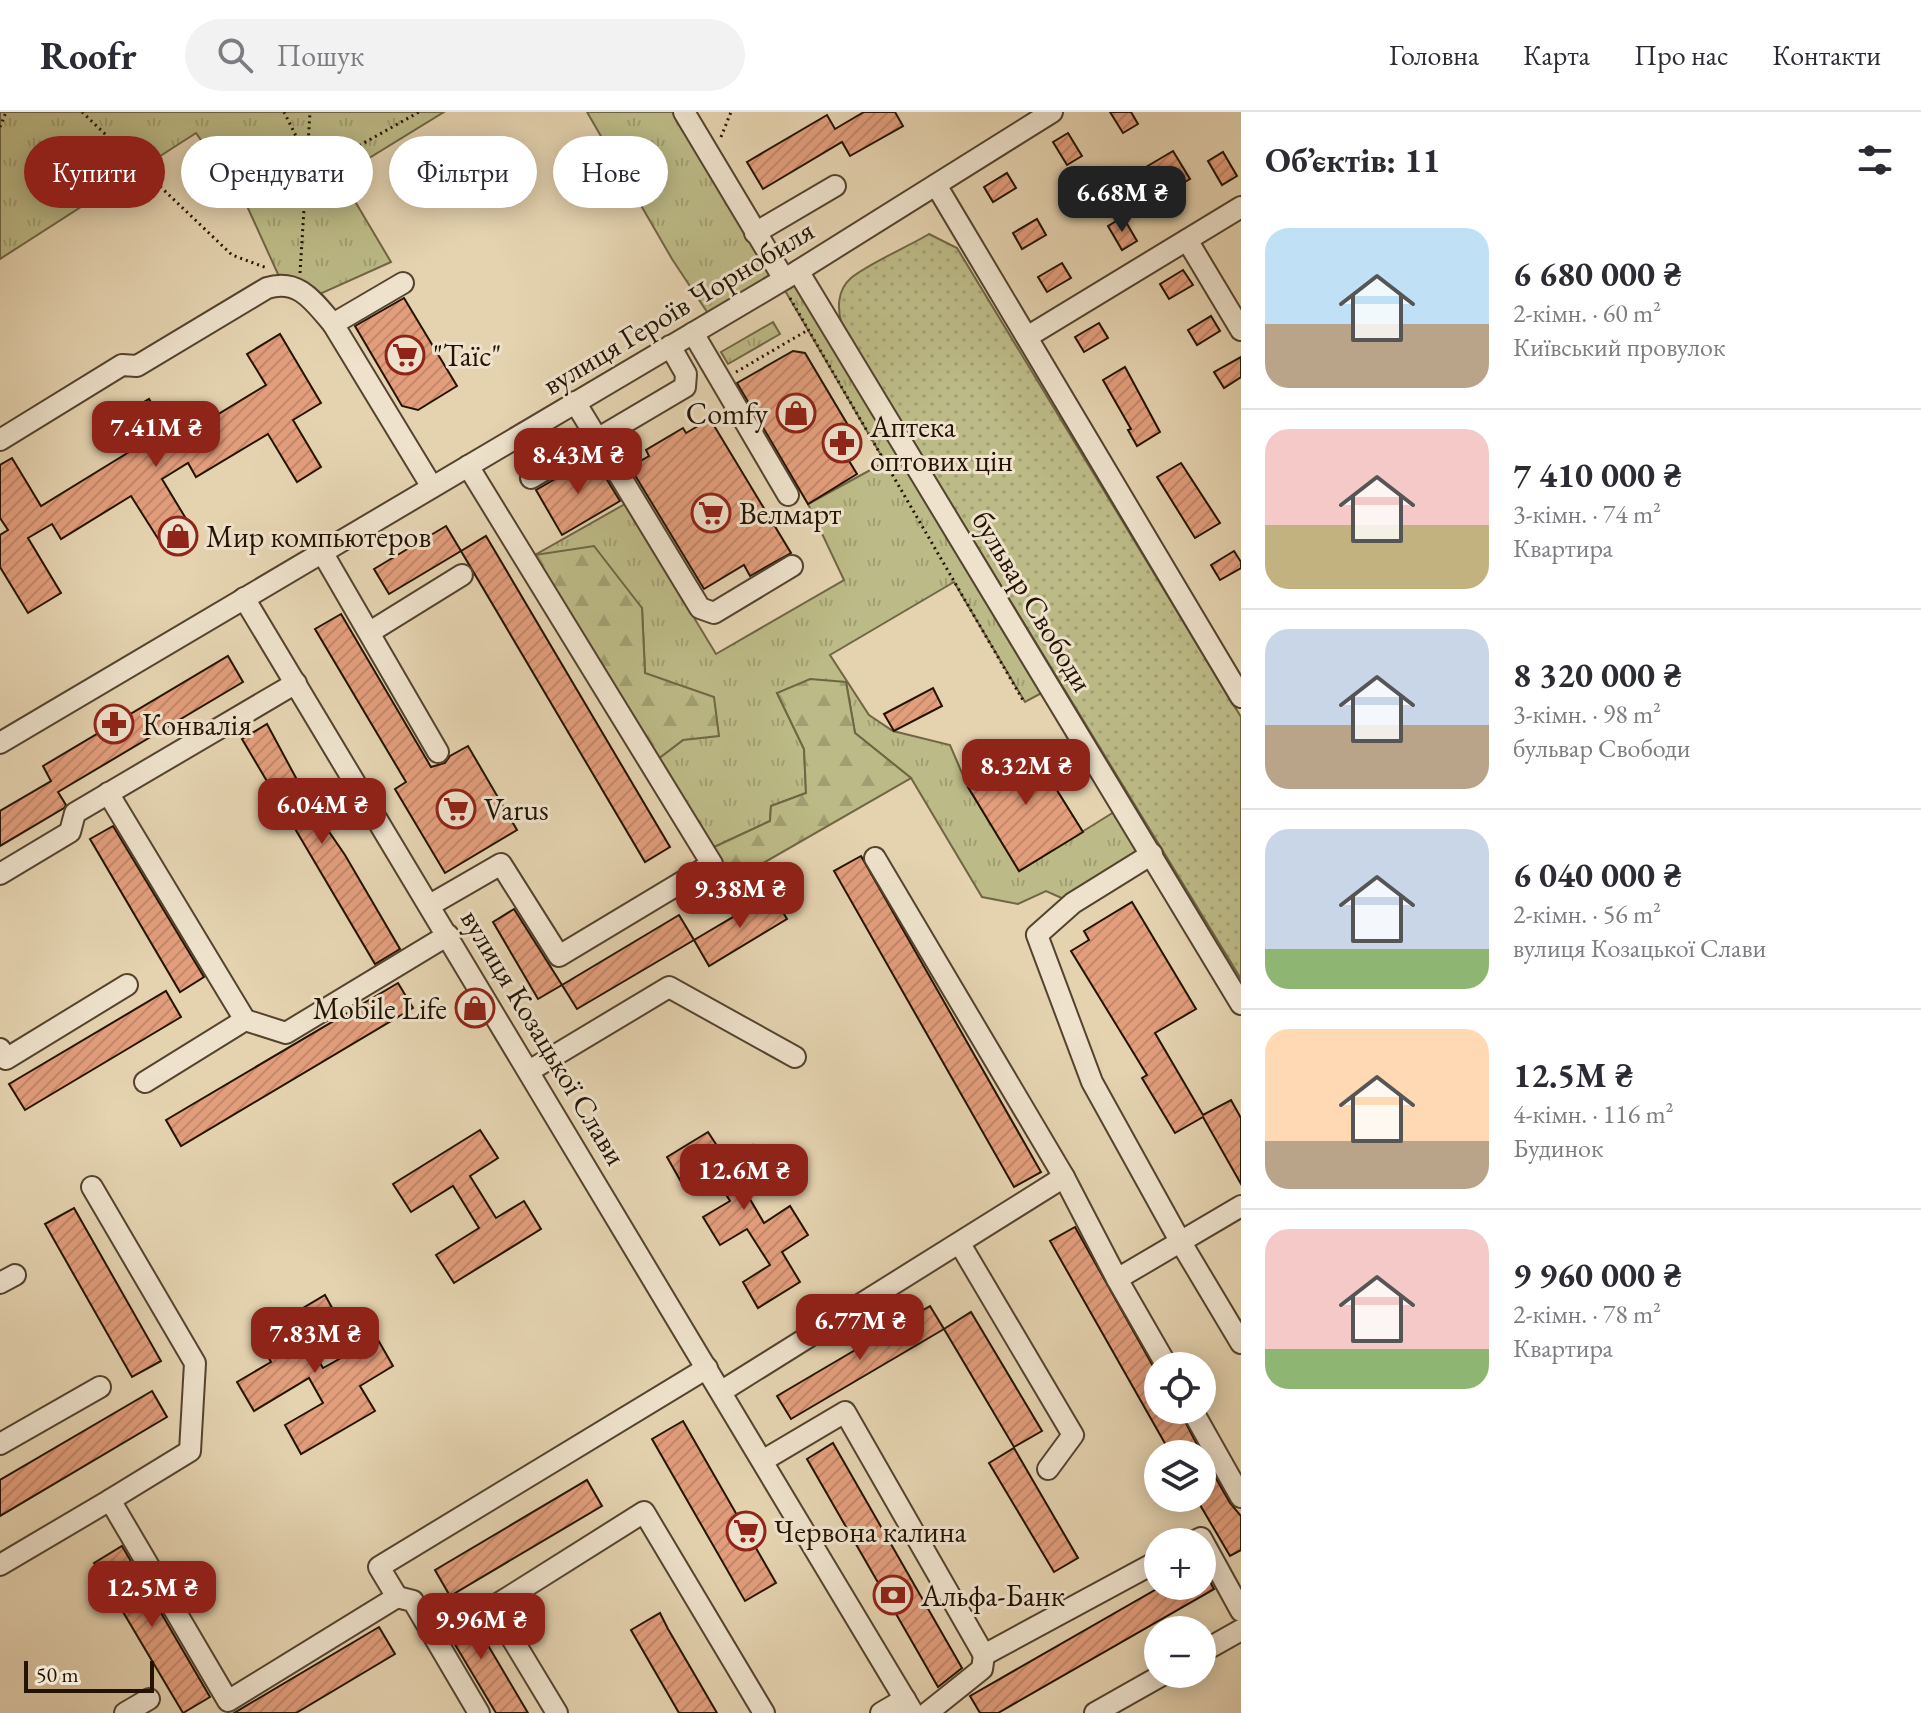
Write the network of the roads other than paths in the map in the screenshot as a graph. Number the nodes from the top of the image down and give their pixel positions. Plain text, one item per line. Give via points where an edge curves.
1 (684, 112) edge
2 (1052, 112) edge
3 (936, 185) junction
4 (835, 186) dead end
5 (1241, 207) edge
6 (755, 233) junction
7 (1187, 240) junction
8 (787, 277) junction
9 (403, 283) dead end
10 (333, 324) junction
11 (1241, 330) edge
12 (693, 333) junction
13 (1027, 337) junction
14 (670, 346) junction
15 (575, 402) junction
16 (0, 440) edge
17 (468, 466) junction
18 (531, 478) dead end
19 (432, 487) junction
20 (788, 495) dead end
21 (322, 552) junction
22 (792, 566) dead end
23 (462, 575) dead end
24 (244, 598) junction
25 (370, 632) junction
26 (296, 683) junction
27 (1241, 697) edge
28 (0, 743) edge
29 (438, 752) dead end
30 (108, 793) junction
31 (1152, 854) junction
32 (875, 858) dead end
33 (0, 874) edge
34 (430, 905) junction
35 (448, 935) junction
36 (127, 985) dead end
37 (1241, 1004) edge
38 (245, 1020) junction
39 (0, 1049) edge
40 (795, 1057) dead end
41 (529, 1071) junction
42 (145, 1082) dead end
43 (1064, 1177) junction
44 (92, 1187) dead end
45 (1241, 1206) edge
46 (1180, 1241) junction
47 (960, 1244) junction
48 (1117, 1279) junction
49 (1241, 1343) edge
50 (1159, 1352) edge
51 (707, 1368) junction
52 (100, 1387) dead end
53 (722, 1391) junction
54 (1200, 1424) edge
55 (0, 1444) edge
56 (764, 1460) junction
57 (1048, 1469) dead end
58 (1241, 1497) edge
59 (110, 1500) junction
60 (0, 1565) edge
61 (1216, 1565) edge
62 (1144, 1569) edge
63 (397, 1597) junction
64 (1241, 1611) edge
65 (1241, 1630) edge
66 (1216, 1644) edge
67 (984, 1655) junction
68 (1144, 1685) edge
69 (149, 1699) dead end
70 (909, 1706) edge
71 (125, 1713) edge
72 (479, 1713) edge
73 (557, 1713) edge
74 (764, 1713) edge
75 (881, 1713) edge
76 (927, 1713) edge
77 (1095, 1713) edge

1 - 6 street, бульвар Свободи
2 - 3 street, вулиця Героїв Чорнобиля
3 - 8 street, вулиця Героїв Чорнобиля
3 - 13 street
4 - 6 street
5 - 7 street
6 - 8 street, бульвар Свободи
7 - 11 street
7 - 13 street
8 - 12 street, вулиця Героїв Чорнобиля
8 - 31 street, бульвар Свободи
9 - 10 street
10 - 16 street via 294,287 282,283 267,288 137,366 122,365
10 - 19 street
12 - 14 street, вулиця Героїв Чорнобиля
12 - 20 street
13 - 27 street
14 - 15 street, вулиця Героїв Чорнобиля
14 - 18 street via 686,374 685,387
15 - 17 street, вулиця Героїв Чорнобиля
15 - 22 street via 700,608 714,613
17 - 19 street, вулиця Героїв Чорнобиля
17 - 34 street via 712,864 559,956 501,864
19 - 21 street, вулиця Героїв Чорнобиля
21 - 24 street, вулиця Героїв Чорнобиля
21 - 25 street
23 - 25 street
24 - 26 street, вулиця Козацької Слави
24 - 28 street, вулиця Героїв Чорнобиля
25 - 29 street
26 - 30 street
26 - 34 street, вулиця Козацької Слави
30 - 33 street via 75,813 70,832
30 - 38 street
31 - 37 street, бульвар Свободи
31 - 46 street via 1073,903 1037,935 1092,1082
32 - 43 street
34 - 35 street, вулиця Козацької Слави
35 - 38 street via 286,1033
35 - 41 street, вулиця Козацької Слави
36 - 39 street via 6,1059
38 - 42 street
40 - 41 street via 669,987
41 - 51 street, вулиця Козацької Слави
43 - 47 street
43 - 48 street
44 - 59 street via 195,1363 190,1451
45 - 46 street
46 - 48 street
46 - 49 street
47 - 53 street
47 - 57 street via 1073,1435
48 - 50 street
51 - 53 street, вулиця Козацької Слави
51 - 63 street via 379,1567
52 - 55 street
53 - 56 street, вулиця Козацької Слави
54 - 58 street
56 - 67 street via 845,1412
56 - 70 street, вулиця Козацької Слави
59 - 60 street
59 - 63 street via 228,1701
61 - 64 street
62 - 67 street
63 - 72 street via 413,1601
65 - 66 street
67 - 76 street via 982,1669
68 - 77 street
69 - 71 street
70 - 75 street
73 - 74 street via 493,1607 644,1512

